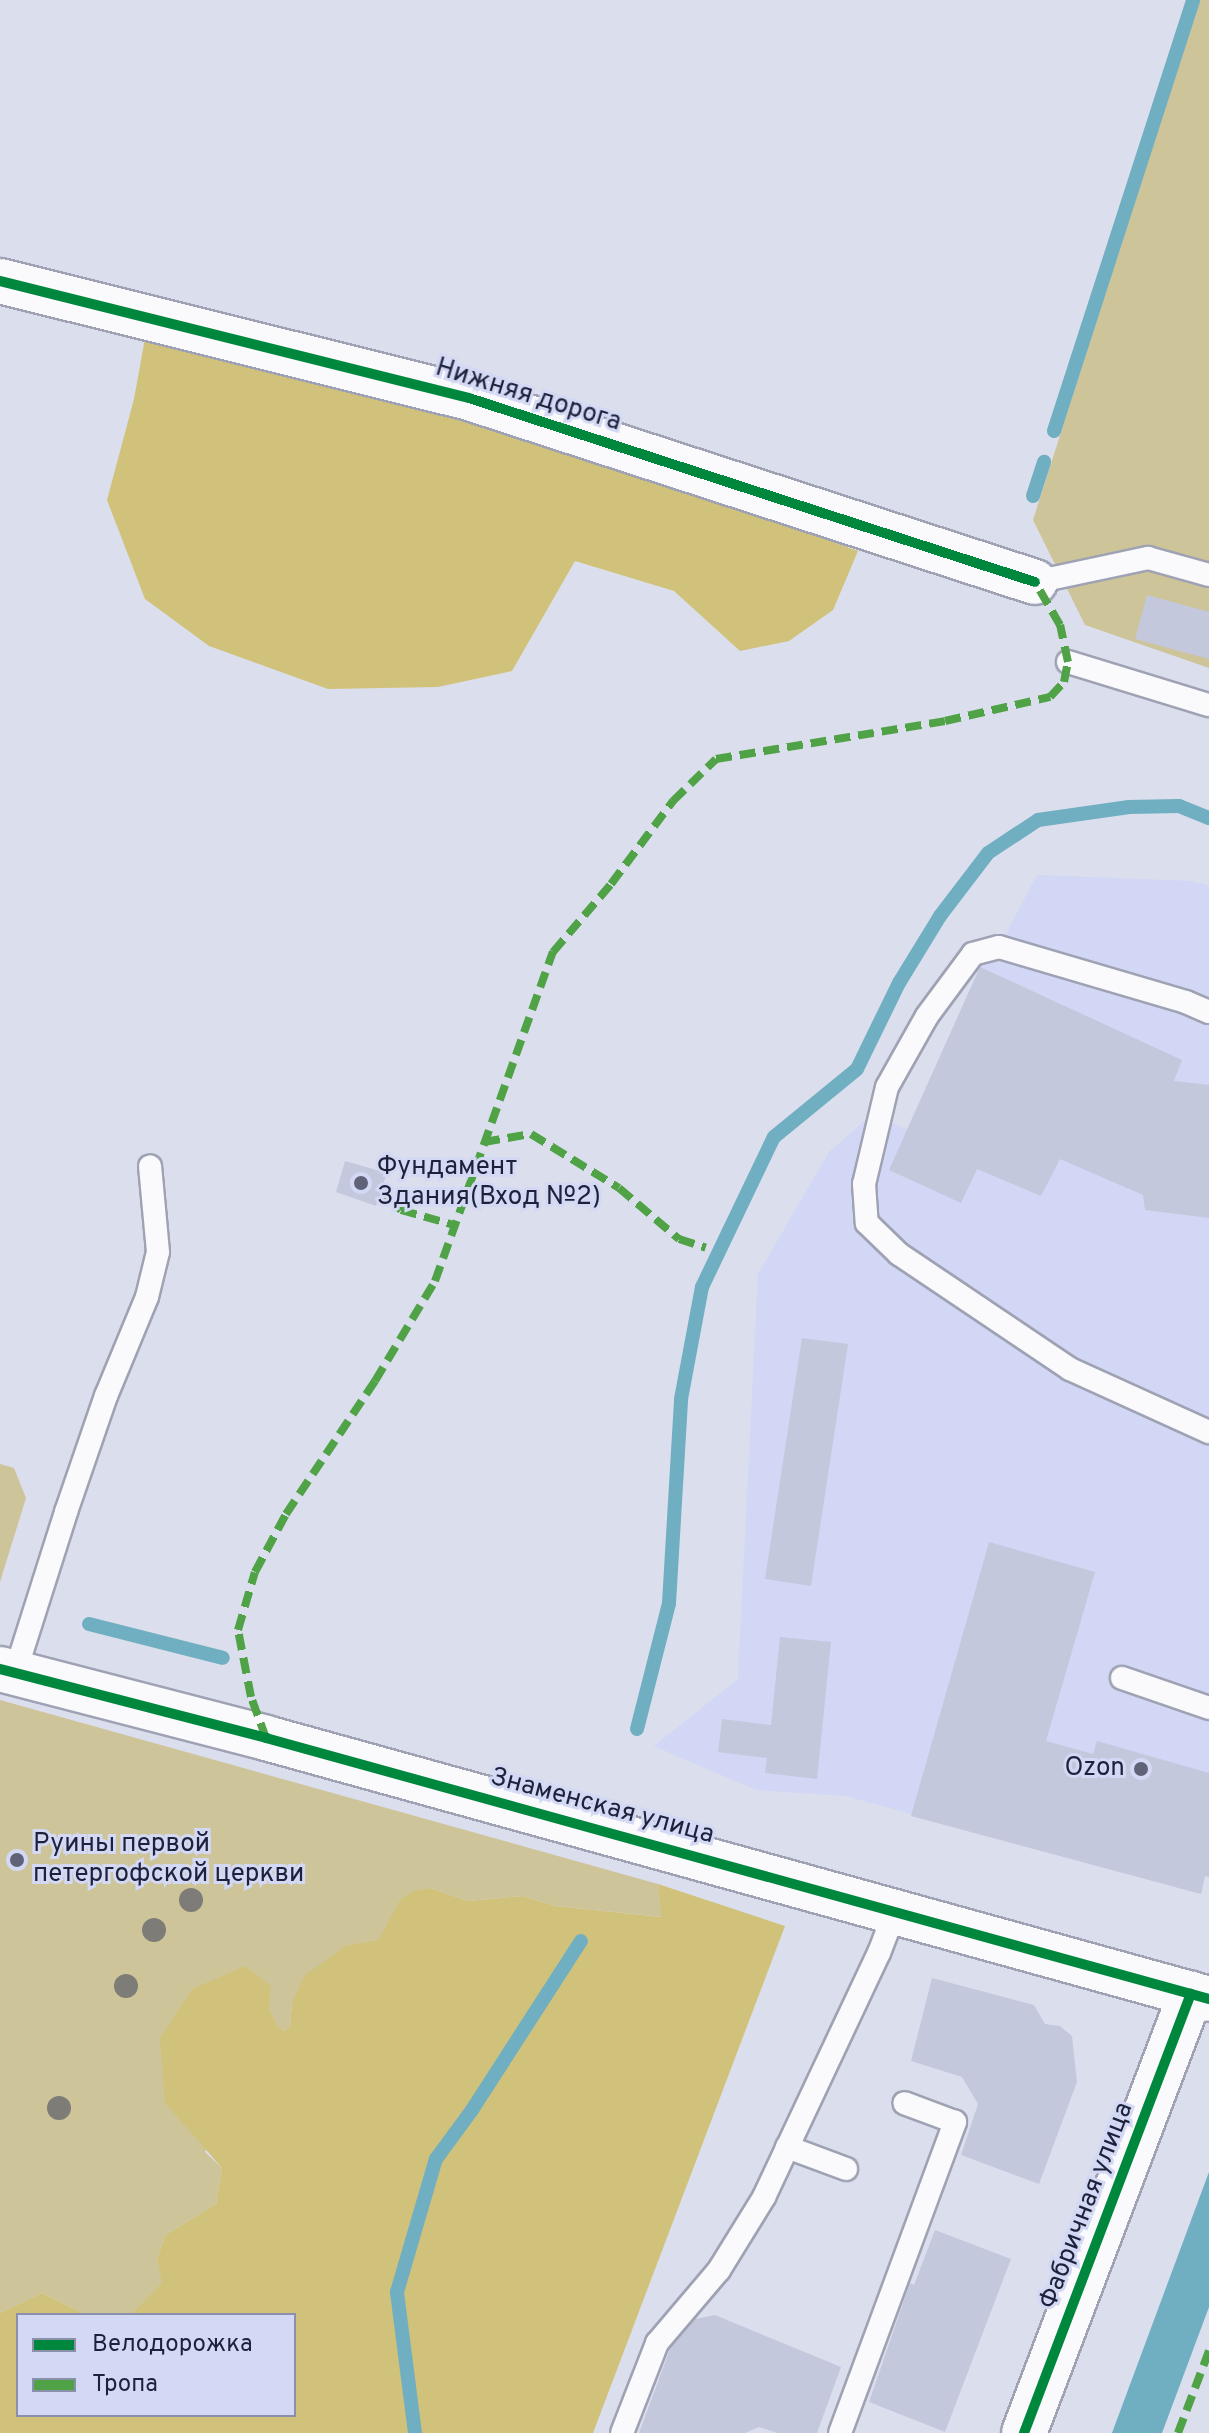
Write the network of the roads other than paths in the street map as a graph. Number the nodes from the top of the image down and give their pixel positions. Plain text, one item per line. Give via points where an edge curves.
1 (0, 281) edge
2 (1209, 575) edge
3 (1035, 582) joint
4 (1068, 662) dead end
5 (1209, 705) edge
6 (1209, 1012) edge
7 (150, 1166) dead end
8 (1209, 1432) edge
9 (8, 1671) edge
10 (1122, 1678) dead end
11 (1209, 1708) edge
12 (895, 1911) junction
13 (1200, 1996) edge
14 (904, 2103) dead end
15 (787, 2147) junction
16 (846, 2169) dead end
17 (622, 2433) edge
18 (840, 2433) edge
19 (1024, 2433) edge

1 - 3 street, Нижняя дорога via 469,398
2 - 3 lane via 1148,558
4 - 5 lane
6 - 8 lane via 999,947 973,954 927,1016 887,1087 864,1184 867,1223 899,1254 1070,1369
7 - 9 lane via 158,1252 147,1297
9 - 12 street, Знаменская улица
10 - 11 lane
12 - 13 street, Знаменская улица
12 - 15 lane
13 - 19 street, Фабричная улица
14 - 18 lane via 955,2122
15 - 16 lane
15 - 17 lane via 764,2197 719,2270 657,2343

